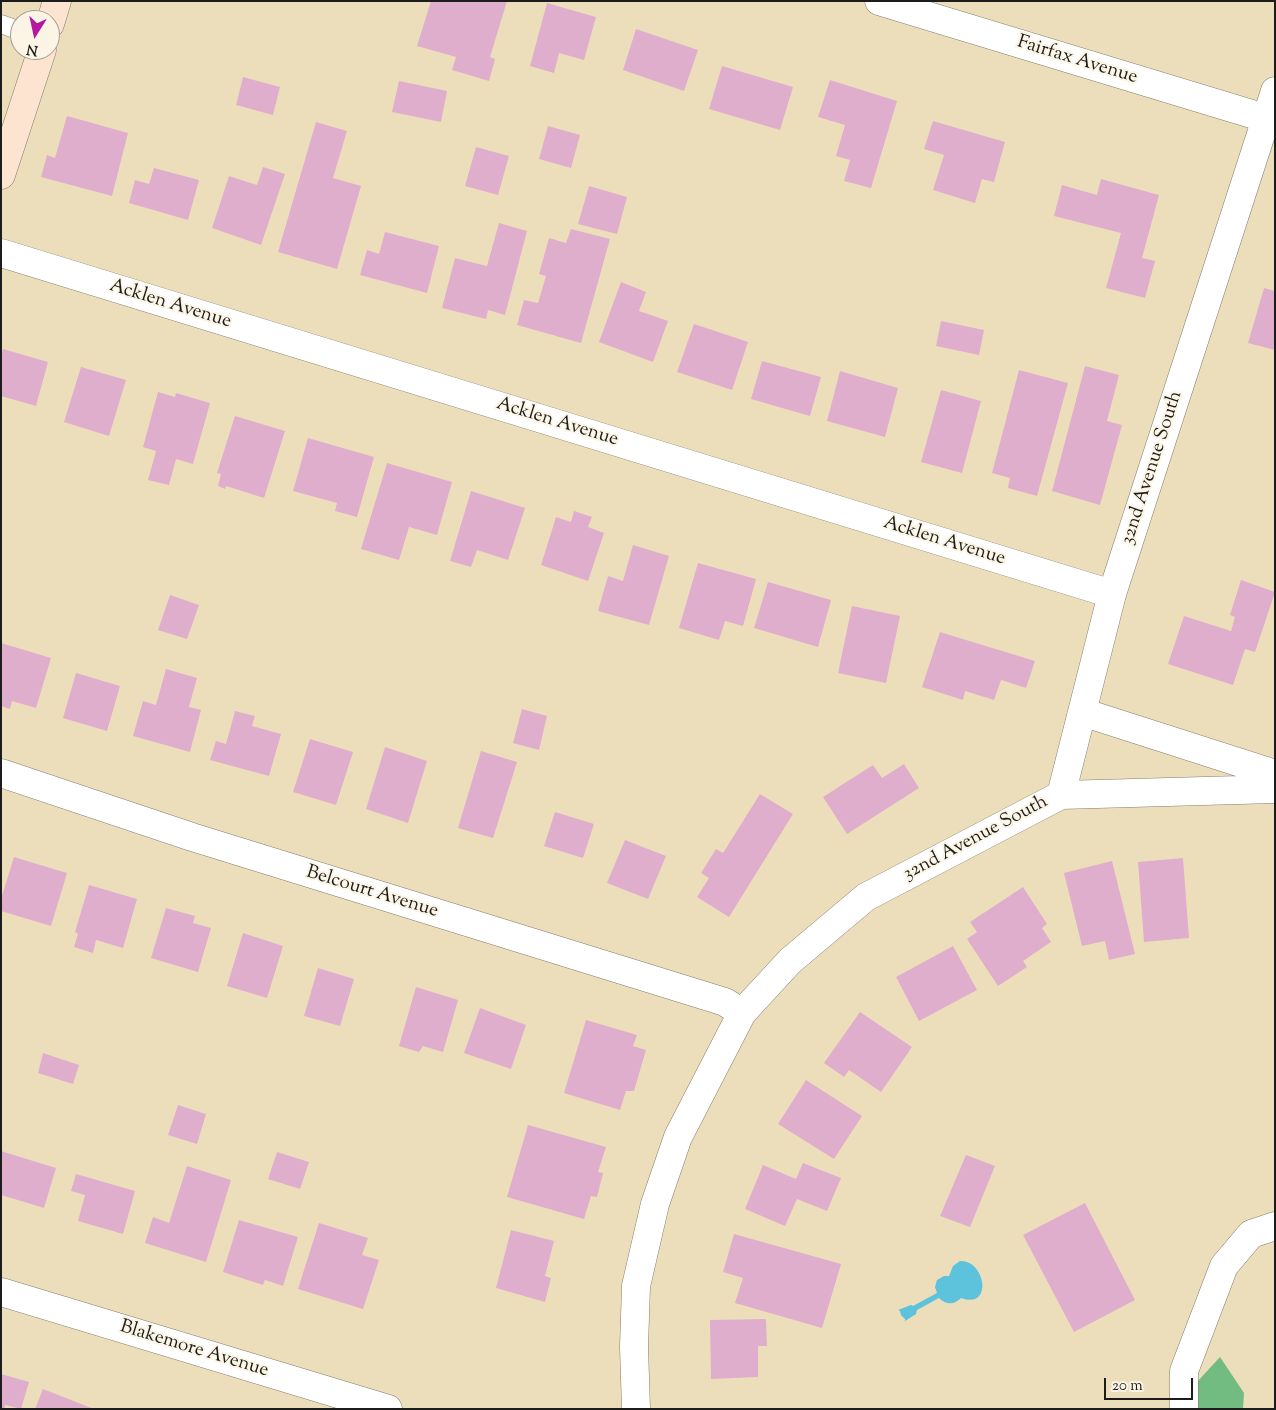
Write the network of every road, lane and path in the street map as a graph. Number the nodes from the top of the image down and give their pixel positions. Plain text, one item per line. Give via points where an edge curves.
1 (879, 1) edge
2 (39, 60) edge
3 (1275, 91) edge
4 (1270, 120) edge
5 (1, 175) edge
6 (1, 253) edge
7 (1112, 594) junction
8 (1082, 712) junction
9 (1, 773) edge
10 (1275, 774) edge
11 (1275, 789) edge
12 (1061, 795) junction
13 (742, 1014) junction
14 (1275, 1226) edge
15 (1, 1292) edge
16 (388, 1409) edge
17 (636, 1409) edge
18 (1184, 1409) edge

1 - 4 street, Fairfax Avenue
2 - 5 main road
3 - 4 street, 32nd Avenue South
4 - 7 street, 32nd Avenue South
6 - 7 street, Acklen Avenue
7 - 8 street, 32nd Avenue South
8 - 10 street
8 - 12 street, 32nd Avenue South
9 - 13 street, Belcourt Avenue via 192,837 725,1002
11 - 12 street
12 - 13 street, 32nd Avenue South via 866,897 790,961
13 - 17 street, 32nd Avenue South via 678,1137 655,1204 636,1286
14 - 18 street via 1251,1234 1224,1266 1184,1372
15 - 16 street, Blakemore Avenue

